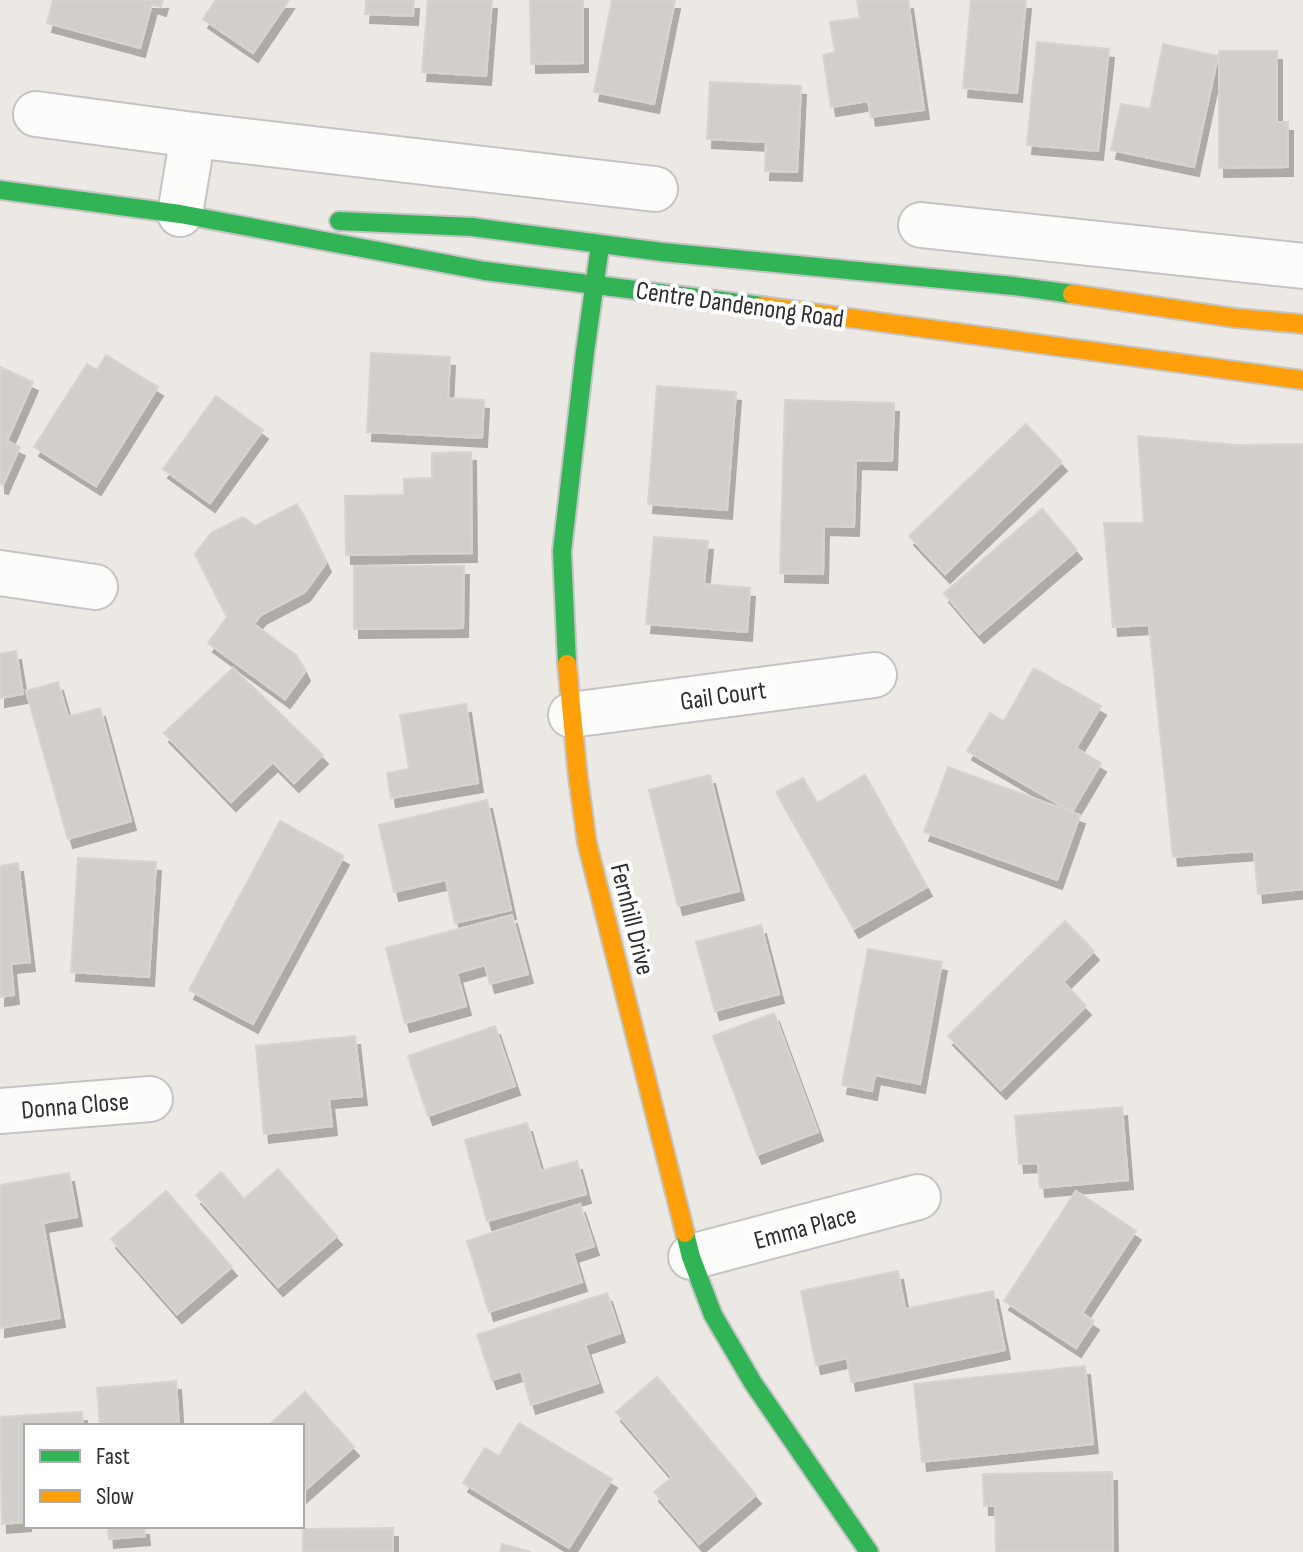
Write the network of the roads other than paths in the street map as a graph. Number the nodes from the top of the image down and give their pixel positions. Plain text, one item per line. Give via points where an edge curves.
1 (36, 114) dead end
2 (193, 135) junction
3 (655, 189) dead end
4 (0, 190) edge
5 (180, 214) junction
6 (921, 225) dead end
7 (600, 244) junction
8 (1303, 266) edge
9 (595, 285) junction
10 (1303, 324) edge
11 (1303, 380) edge
12 (0, 573) edge
13 (95, 587) dead end
14 (874, 675) dead end
15 (571, 715) junction
16 (150, 1099) dead end
17 (0, 1111) edge
18 (918, 1197) dead end
19 (691, 1257) junction
20 (861, 1549) edge

1 - 2 street
2 - 3 street
2 - 5 street
4 - 5 main road, Centre Dandenong Road
5 - 7 main road, Centre Dandenong Road via 472,227
5 - 9 main road, Centre Dandenong Road via 485,271
6 - 8 street
7 - 9 main road, Fernhill Drive
7 - 10 main road, Centre Dandenong Road via 1014,286
9 - 11 main road, Centre Dandenong Road
9 - 15 main road, Fernhill Drive via 562,551
12 - 13 street
14 - 15 street, Gail Court
15 - 19 main road, Fernhill Drive via 587,843
16 - 17 street, Donna Close
18 - 19 street, Emma Place
19 - 20 main road, Fernhill Drive via 713,1315

